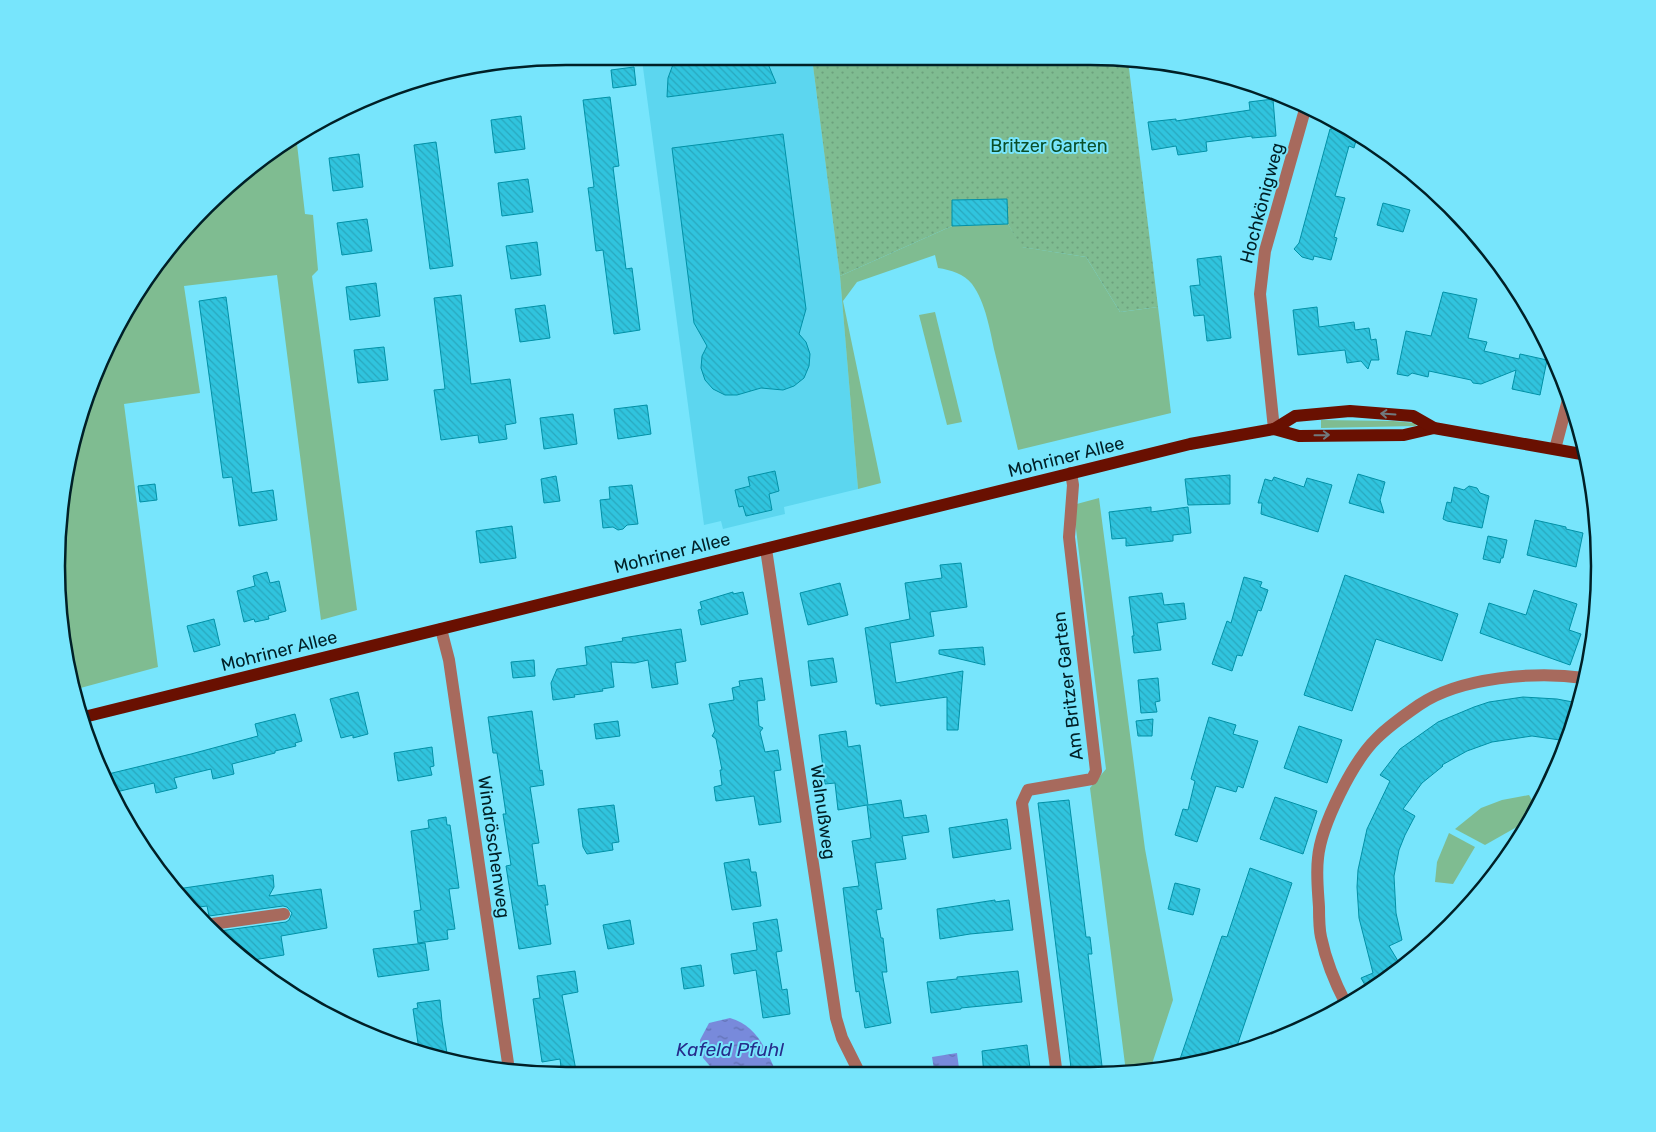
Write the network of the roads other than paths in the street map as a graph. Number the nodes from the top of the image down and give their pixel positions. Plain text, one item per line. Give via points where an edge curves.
1 (1304, 113) edge
2 (1565, 408) edge
3 (1434, 428) junction
4 (1274, 429) junction
5 (1555, 448) junction
6 (1578, 454) edge
7 (1071, 473) junction
8 (766, 549) junction
9 (441, 629) junction
10 (1578, 677) edge
11 (88, 716) edge
12 (284, 914) dead end
13 (216, 924) edge
14 (1343, 998) edge
15 (508, 1064) edge
16 (856, 1067) edge
17 (1056, 1067) edge

1 - 4 street, Hochkönigweg via 1261,272 1260,294
2 - 5 street
4 -> 3 main road via 1299,436 1404,435
3 -> 4 main road via 1413,416 1350,411 1295,416
3 - 5 main road
4 - 7 main road, Mohriner Allee via 1190,444
5 - 6 main road
7 - 8 main road, Mohriner Allee
7 - 17 street, Am Britzer Garten via 1073,486 1068,530 1096,771 1092,779 1028,790 1022,802
8 - 9 main road, Mohriner Allee
8 - 16 street, Walnußweg via 836,1018
9 - 11 main road, Mohriner Allee
9 - 15 street, Windröschenweg via 449,660
10 - 14 street via 1516,676 1473,683 1441,694 1420,704 1377,738 1352,771 1327,821 1318,857 1320,936
12 - 13 street

